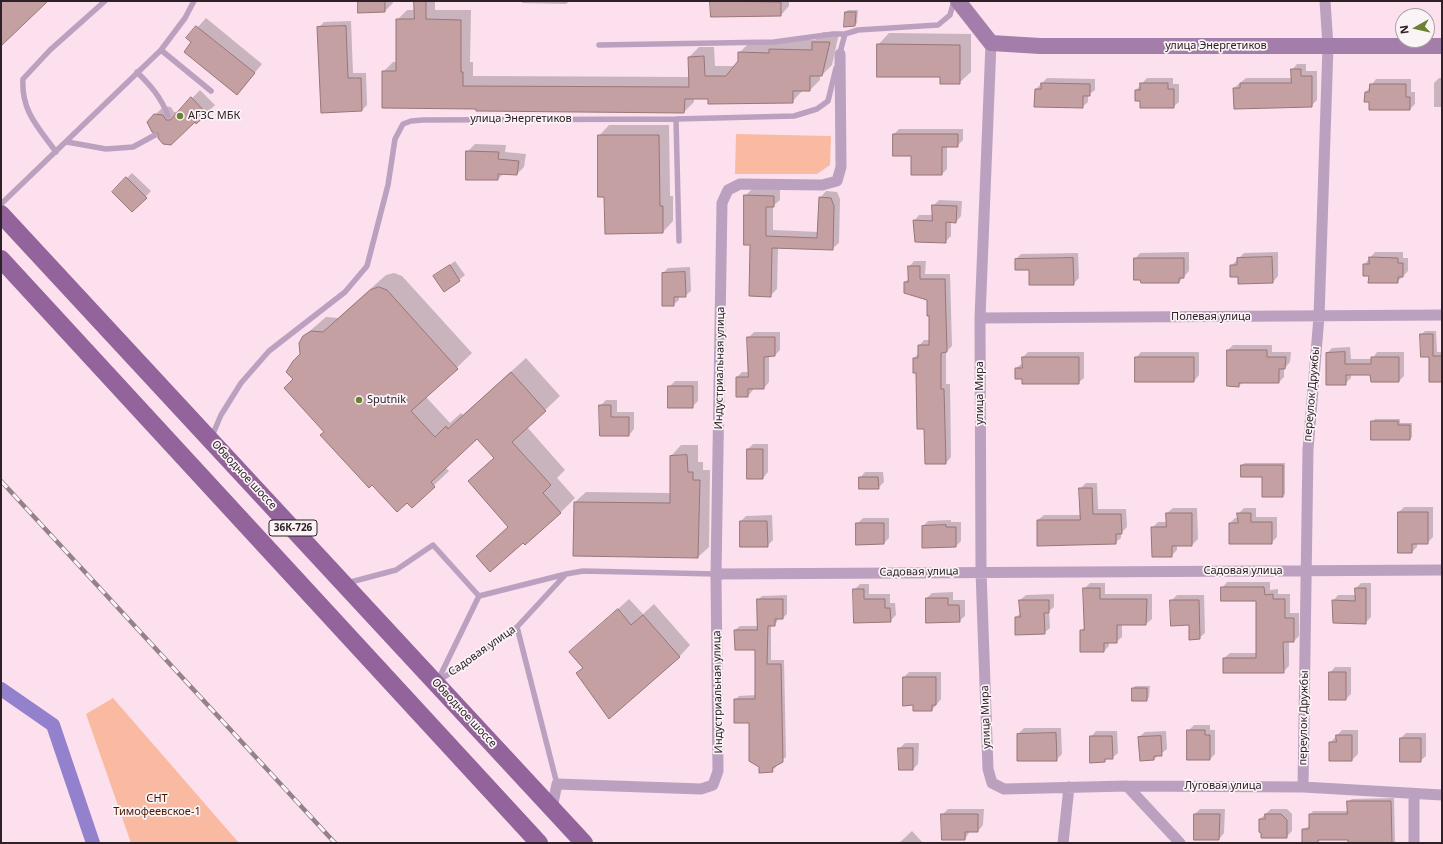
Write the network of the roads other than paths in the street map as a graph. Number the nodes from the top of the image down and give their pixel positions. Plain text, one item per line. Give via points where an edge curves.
1 (105, 1) edge
2 (194, 1) edge
3 (954, 1) edge
4 (958, 1) edge
5 (1325, 1) edge
6 (845, 34) junction
7 (991, 44) junction
8 (599, 45) dead end
9 (1328, 46) junction
10 (1442, 46) edge
11 (161, 50) junction
12 (840, 54) junction
13 (137, 72) junction
14 (211, 91) dead end
15 (168, 116) dead end
16 (676, 119) junction
17 (155, 135) dead end
18 (67, 142) junction
19 (56, 152) junction
20 (1, 204) edge
21 (1, 214) edge
22 (679, 241) dead end
23 (1, 259) edge
24 (1442, 315) edge
25 (1319, 317) junction
26 (980, 318) junction
27 (211, 438) junction
28 (1442, 570) edge
29 (1307, 571) junction
30 (981, 572) junction
31 (566, 574) junction
32 (716, 574) junction
33 (345, 584) junction
34 (479, 596) junction
35 (517, 627) junction
36 (437, 682) junction
37 (557, 784) junction
38 (1127, 786) junction
39 (1069, 787) junction
40 (1303, 787) junction
41 (1004, 789) joint
42 (1414, 795) junction
43 (1442, 795) edge
44 (552, 808) junction
45 (539, 843) edge
46 (584, 843) edge
47 (1063, 843) edge
48 (1180, 843) edge
49 (1414, 843) edge

1 - 19 lane via 50,50 23,79 22,94 27,110
2 - 11 lane via 185,18
3 - 6 lane via 950,15 938,25 858,30
4 - 7 street
5 - 9 street, переулок Дружбы
6 - 8 lane via 774,42
6 - 12 lane, улица Энергетиков
7 - 9 street, улица Энергетиков
7 - 26 street, улица Мира
9 - 10 street, улица Энергетиков
9 - 25 street, переулок Дружбы
11 - 13 lane
11 - 14 lane
12 - 16 lane, улица Энергетиков via 828,101 817,109 794,116
12 - 32 street, Индустриальная улица via 841,167 836,181 822,185 740,184 728,190 722,203
13 - 15 lane via 155,91
13 - 18 lane
16 - 22 lane
16 - 27 lane, улица Энергетиков via 424,120 403,124 394,139 388,185 367,266 345,292 269,351 241,383 221,415
17 - 18 lane via 133,147 106,149
18 - 19 lane
19 - 20 lane
21 - 27 main road, Обводное шоссе / 36К-726
23 - 45 main road, 36К-726
24 - 25 street, Полевая улица
25 - 26 street, Полевая улица
25 - 29 street, переулок Дружбы via 1308,449
26 - 30 street, улица Мира
27 - 33 main road, Обводное шоссе / 36К-726
28 - 29 street, Садовая улица
29 - 30 street, Садовая улица
29 - 40 street, переулок Дружбы
30 - 32 street, Садовая улица
30 - 41 street, улица Мира via 988,769 992,783
31 - 32 lane, Садовая улица via 583,571
31 - 34 lane
31 - 35 lane, Садовая улица
32 - 37 street, Индустриальная улица via 718,771 713,785 701,789
33 - 34 lane via 396,570 433,545
33 - 36 main road, Обводное шоссе / 36К-726
34 - 36 lane
35 - 36 lane, Садовая улица
35 - 37 lane
36 - 44 main road, Обводное шоссе / 36К-726
37 - 44 street
38 - 39 street, Луговая улица
38 - 40 street, Луговая улица
38 - 48 street
39 - 41 street, Луговая улица
39 - 47 street
40 - 42 street, Луговая улица
42 - 43 street, Луговая улица
42 - 49 street
44 - 46 main road, Обводное шоссе / 36К-726

